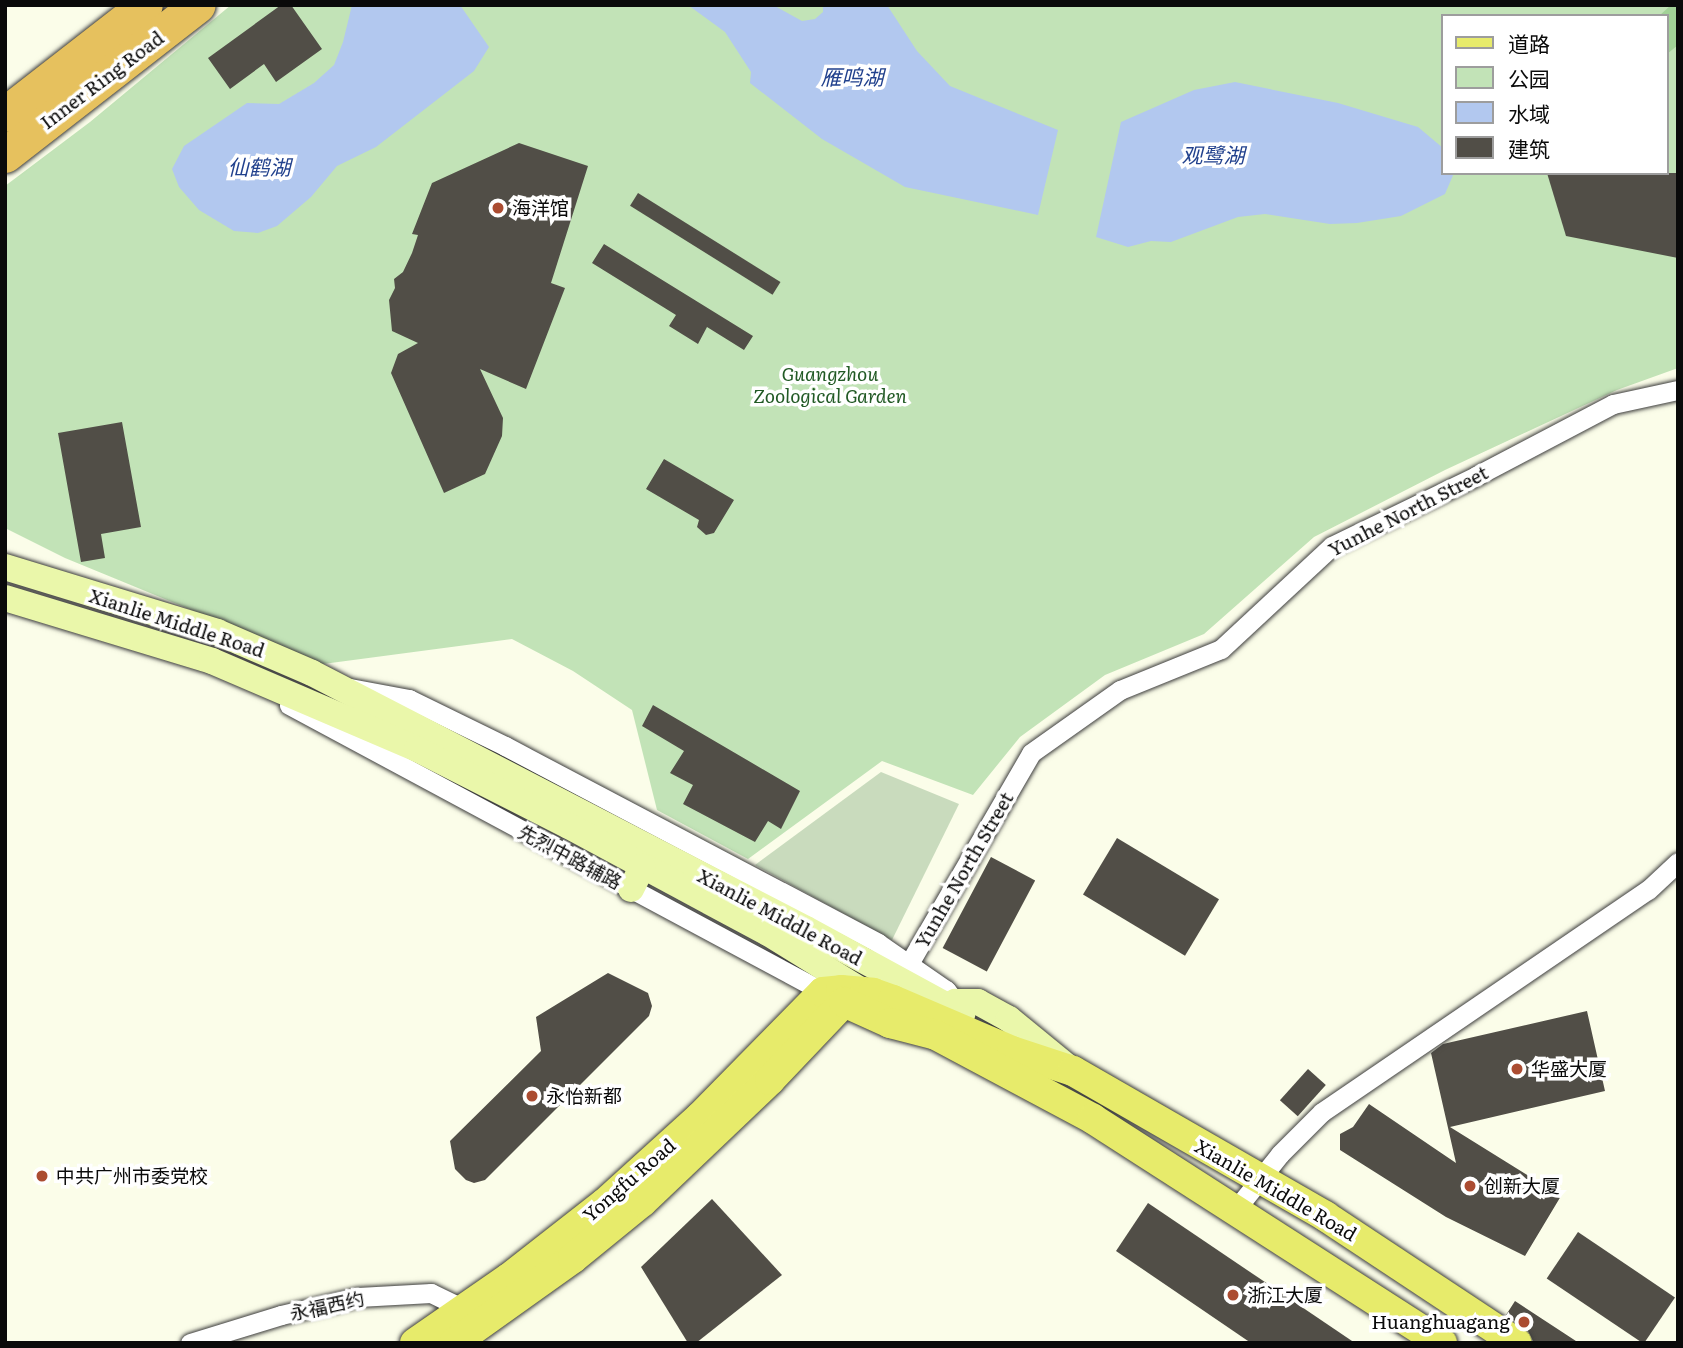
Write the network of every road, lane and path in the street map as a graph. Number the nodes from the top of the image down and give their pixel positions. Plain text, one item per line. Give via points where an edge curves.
1 (145, 5) edge
2 (198, 5) edge
3 (5, 114) edge
4 (5, 155) edge
5 (1678, 390) edge
6 (5, 567) edge
7 (5, 598) edge
8 (627, 823) junction
9 (1678, 862) edge
10 (806, 929) junction
11 (904, 972) junction
12 (843, 990) junction
13 (950, 1016) junction
14 (1261, 1177) junction
15 (1236, 1209) junction
16 (466, 1310) junction
17 (190, 1343) edge
18 (415, 1343) edge
19 (454, 1343) edge
20 (1442, 1343) edge
21 (1517, 1343) edge

1 - 3 highway, Inner Ring Road
2 - 4 highway, Inner Ring Road
5 - 11 street, Yunhe North Street via 1613,404 1332,546 1221,649 1120,690 1031,753
6 - 8 main road, Xianlie Middle Road via 260,649
7 - 12 main road, Xianlie Middle Road via 212,661 417,749 637,878 768,933
8 - 10 main road, Xianlie Middle Road
8 - 11 street via 878,943
9 - 14 street via 1648,890 1322,1112
10 - 11 main road, Xianlie Middle Road
10 - 12 main road
11 - 13 main road, Xianlie Middle Road
12 - 13 main road
12 - 16 main road, Yongfu Road via 558,1241
12 - 19 main road, Yongfu Road via 770,1080 642,1202
13 - 14 main road, Xianlie Middle Road via 1012,1051 1073,1071
13 - 15 main road, Xianlie Middle Road via 1093,1119
14 - 15 street
14 - 21 main road, Xianlie Middle Road
15 - 20 main road, Xianlie Middle Road
16 - 17 street, 永福西约 via 431,1293 358,1297
16 - 18 main road, Yongfu Road

